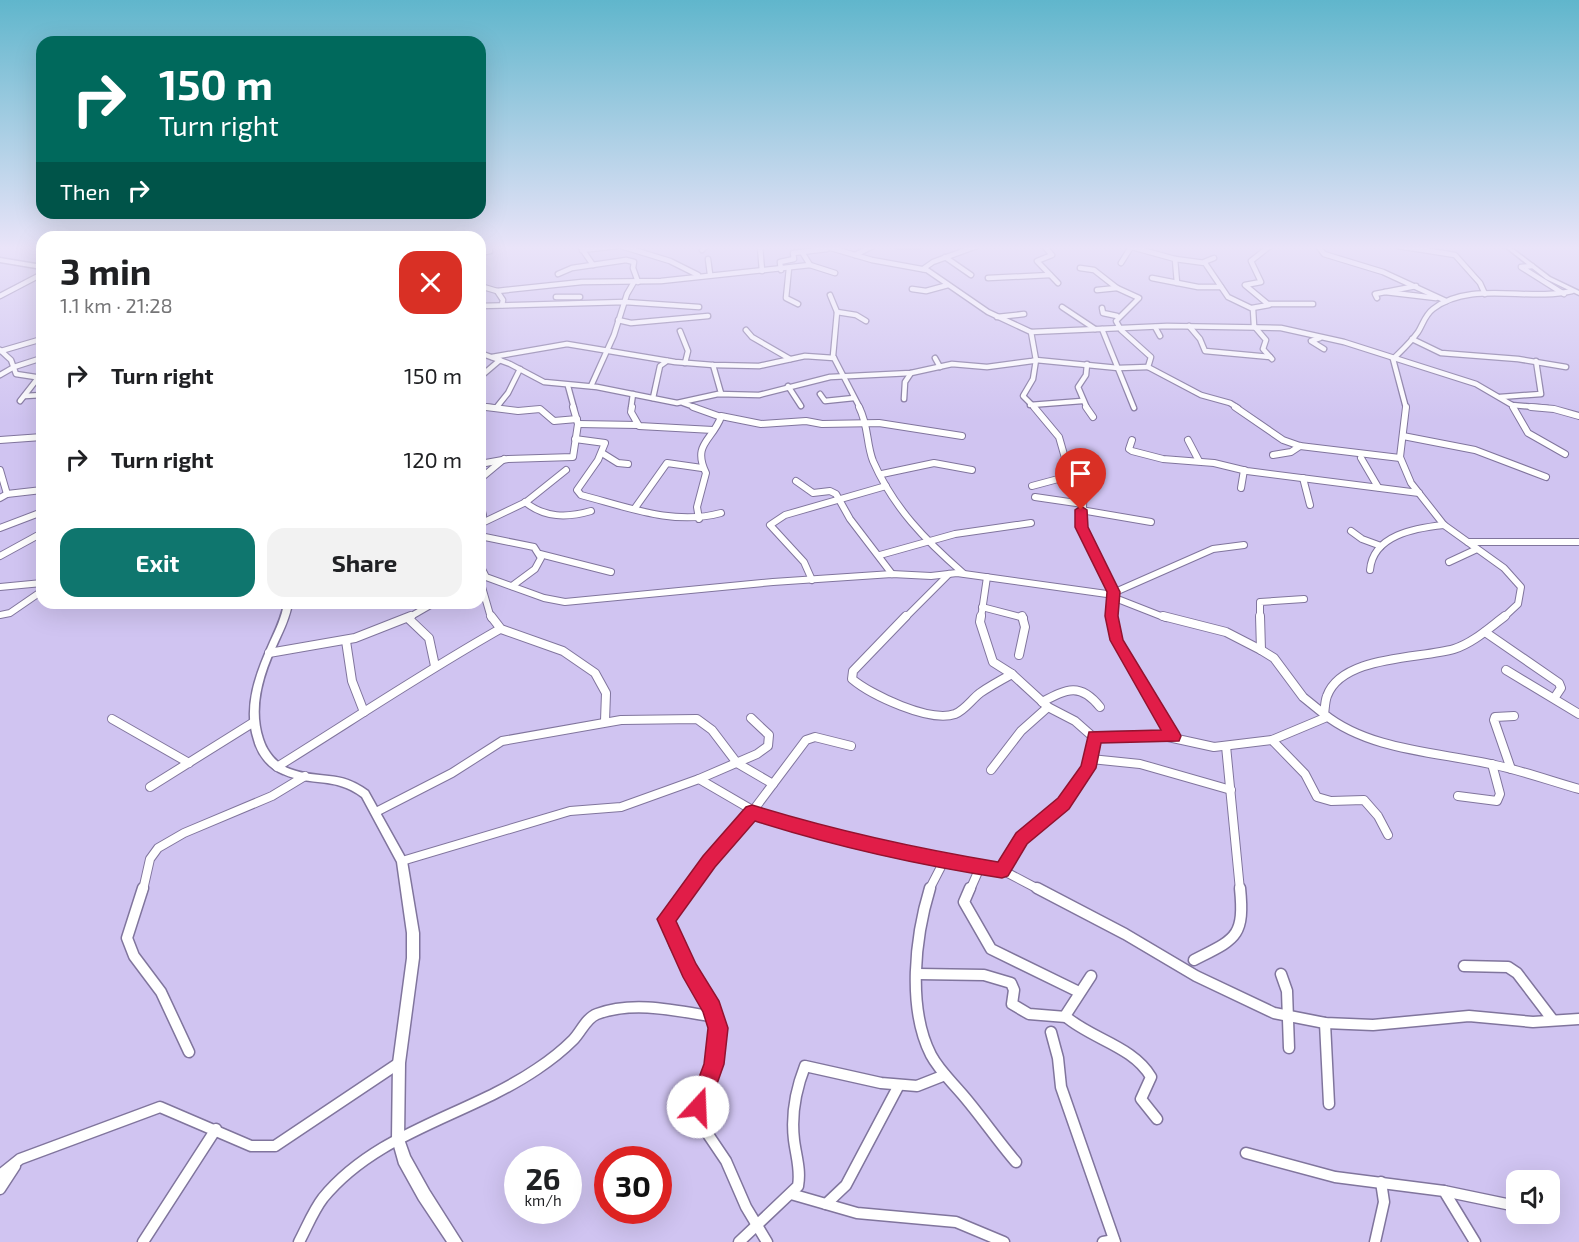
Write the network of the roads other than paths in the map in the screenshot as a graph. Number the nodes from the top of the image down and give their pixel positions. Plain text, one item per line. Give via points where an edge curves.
1 (589, 304) edge
2 (624, 304) edge
3 (654, 304) edge
4 (834, 304) edge
5 (977, 304) edge
6 (1133, 304) edge
7 (1243, 304) edge
8 (1269, 304) joint
9 (1313, 304) dead end
10 (1441, 304) edge
11 (502, 305) joint
12 (486, 306) edge
13 (551, 306) joint
14 (699, 307) dead end
15 (1062, 307) dead end
16 (1102, 308) dead end
17 (1252, 308) junction
18 (837, 312) junction
19 (1024, 314) dead end
20 (708, 316) dead end
21 (1117, 316) junction
22 (997, 317) junction
23 (618, 320) junction
24 (866, 321) dead end
25 (1189, 326) junction
26 (1254, 326) junction
27 (1155, 327) junction
28 (1095, 329) junction
29 (1102, 329) junction
30 (746, 330) dead end
31 (1121, 330) junction
32 (680, 331) dead end
33 (1031, 332) junction
34 (1160, 336) dead end
35 (1328, 337) junction
36 (1412, 339) junction
37 (36, 341) edge
38 (1324, 349) dead end
39 (1, 350) edge
40 (606, 350) junction
41 (486, 355) edge
42 (492, 357) junction
43 (834, 358) junction
44 (935, 358) dead end
45 (790, 359) junction
46 (1393, 359) junction
47 (11, 360) junction
48 (36, 360) edge
49 (500, 360) junction
50 (1036, 360) junction
51 (667, 361) junction
52 (1536, 361) junction
53 (0, 363) edge
54 (685, 363) junction
55 (1087, 364) junction
56 (713, 365) junction
57 (1566, 366) dead end
58 (14, 367) junction
59 (940, 367) junction
60 (1148, 367) junction
61 (1118, 368) junction
62 (520, 369) junction
63 (486, 372) edge
64 (911, 373) junction
65 (1177, 373) dead end
66 (0, 375) edge
67 (842, 375) junction
68 (1173, 379) junction
69 (36, 380) edge
70 (36, 385) edge
71 (567, 386) junction
72 (591, 386) junction
73 (788, 386) junction
74 (721, 393) junction
75 (633, 394) junction
76 (820, 394) dead end
77 (36, 396) edge
78 (1500, 397) junction
79 (653, 398) junction
80 (854, 398) junction
81 (904, 399) dead end
82 (1082, 401) junction
83 (682, 402) junction
84 (1030, 405) junction
85 (1512, 405) junction
86 (801, 406) dead end
87 (486, 407) edge
88 (496, 408) junction
89 (1134, 408) dead end
90 (721, 416) junction
91 (1579, 416) edge
92 (1093, 417) dead end
93 (578, 422) junction
94 (867, 423) junction
95 (638, 425) junction
96 (713, 430) junction
97 (962, 436) dead end
98 (1403, 436) junction
99 (36, 437) edge
100 (575, 439) junction
101 (3, 440) edge
102 (1132, 440) dead end
103 (1188, 440) dead end
104 (0, 446) edge
105 (1300, 446) junction
106 (602, 453) junction
107 (1565, 454) dead end
108 (1273, 455) dead end
109 (1361, 458) dead end
110 (1400, 458) junction
111 (504, 459) junction
112 (1199, 461) junction
113 (486, 463) edge
114 (628, 464) dead end
115 (702, 468) junction
116 (0, 470) edge
117 (566, 470) dead end
118 (972, 470) dead end
119 (1244, 470) junction
120 (486, 474) edge
121 (882, 474) junction
122 (1073, 475) junction
123 (1546, 477) dead end
124 (1304, 478) junction
125 (796, 481) dead end
126 (886, 486) junction
127 (1032, 486) dead end
128 (1378, 487) junction
129 (1241, 488) dead end
130 (36, 491) edge
131 (1419, 493) junction
132 (7, 494) junction
133 (1035, 497) dead end
134 (0, 498) edge
135 (839, 500) junction
136 (525, 502) junction
137 (1310, 505) dead end
138 (1082, 507) junction
139 (635, 508) junction
140 (591, 511) dead end
141 (721, 513) dead end
142 (36, 515) edge
143 (699, 519) junction
144 (1151, 522) dead end
145 (486, 523) edge
146 (1031, 523) dead end
147 (1444, 525) junction
148 (0, 528) edge
149 (1351, 531) dead end
150 (36, 536) edge
151 (486, 537) edge
152 (926, 541) junction
153 (1466, 542) junction
154 (1579, 542) edge
155 (1244, 545) dead end
156 (1381, 546) junction
157 (1477, 549) junction
158 (540, 554) junction
159 (880, 555) junction
160 (0, 556) edge
161 (1449, 562) dead end
162 (1370, 570) dead end
163 (611, 572) dead end
164 (963, 573) junction
165 (892, 574) junction
166 (950, 574) junction
167 (987, 577) junction
168 (486, 579) edge
169 (812, 580) junction
170 (36, 584) edge
171 (512, 586) junction
172 (0, 588) edge
173 (36, 595) edge
174 (486, 595) edge
175 (1114, 595) junction
176 (1304, 599) dead end
177 (982, 607) junction
178 (287, 609) edge
179 (425, 609) edge
180 (0, 615) edge
181 (409, 619) junction
182 (500, 629) junction
183 (1485, 632) junction
184 (346, 641) junction
185 (1261, 650) junction
186 (268, 654) junction
187 (1019, 655) dead end
188 (435, 666) junction
189 (1506, 670) dead end
190 (1012, 674) junction
191 (1555, 697) junction
192 (1045, 705) junction
193 (1100, 707) dead end
194 (364, 712) junction
195 (1579, 714) edge
196 (1325, 716) junction
197 (1514, 716) dead end
198 (751, 718) dead end
199 (112, 719) dead end
200 (605, 721) junction
201 (254, 722) junction
202 (1094, 736) junction
203 (1173, 736) junction
204 (1272, 740) junction
205 (851, 746) dead end
206 (1226, 746) junction
207 (1091, 759) junction
208 (189, 763) junction
209 (737, 763) junction
210 (1492, 764) junction
211 (277, 767) junction
212 (1511, 769) junction
213 (991, 770) dead end
214 (305, 776) junction
215 (699, 779) junction
216 (773, 784) junction
217 (150, 787) dead end
218 (1579, 789) edge
219 (1231, 790) junction
220 (1458, 796) dead end
221 (376, 812) junction
222 (752, 812) junction
223 (1388, 835) dead end
224 (402, 861) junction
225 (944, 861) junction
226 (981, 865) junction
227 (1002, 870) junction
228 (1194, 960) dead end
229 (1464, 966) dead end
230 (918, 974) junction
231 (1281, 974) dead end
232 (1091, 976) dead end
233 (1079, 992) junction
234 (1288, 1016) junction
235 (715, 1017) junction
236 (1066, 1017) junction
237 (1552, 1019) junction
238 (1579, 1019) edge
239 (1325, 1023) junction
240 (1051, 1032) dead end
241 (1289, 1048) dead end
242 (189, 1052) dead end
243 (399, 1063) junction
244 (945, 1075) junction
245 (899, 1085) junction
246 (1329, 1104) dead end
247 (1157, 1119) dead end
248 (216, 1129) junction
249 (398, 1138) junction
250 (1246, 1153) dead end
251 (20, 1159) junction
252 (1016, 1162) dead end
253 (0, 1175) edge
254 (1382, 1182) junction
255 (0, 1189) edge
256 (1444, 1191) junction
257 (791, 1194) junction
258 (826, 1204) junction
259 (1506, 1204) edge
260 (759, 1225) junction
261 (1111, 1241) edge
262 (143, 1242) edge
263 (299, 1242) edge
264 (455, 1242) edge
265 (739, 1242) edge
266 (767, 1242) edge
267 (1004, 1242) edge
268 (1375, 1242) edge
269 (1476, 1242) edge

1 - 13 street
2 - 23 street
3 - 14 street
4 - 18 street
5 - 22 street
6 - 21 street
7 - 17 street
8 - 9 street
8 - 17 street
10 - 36 street via 1431,310
11 - 12 street
11 - 13 street
15 - 28 street
16 - 21 street via 1103,313
17 - 26 street
18 - 24 street
18 - 43 street
19 - 22 street
20 - 23 street via 631,323
21 - 31 street
22 - 33 street
23 - 40 street
25 - 26 street
25 - 26 street via 1205,351 1271,358 1263,349 1265,337
25 - 27 street
26 - 35 street
27 - 31 street
27 - 34 street
28 - 29 street
28 - 33 street
29 - 31 street
29 - 61 street
30 - 45 street
31 - 60 street via 1151,357
32 - 54 street via 688,351
33 - 50 street
35 - 38 street via 1311,341
35 - 46 street
36 - 46 street
36 - 52 street via 1441,353
37 - 39 street
39 - 47 street
40 - 42 street via 567,344
40 - 51 street
40 - 72 street
41 - 42 street
42 - 49 street
43 - 45 street
43 - 67 street
44 - 59 street
45 - 56 street via 759,366
46 - 78 street via 1476,384
46 - 98 street via 1406,406
47 - 53 street
47 - 58 street
48 - 58 street
49 - 62 street
49 - 63 street
50 - 55 street
50 - 59 street via 987,368 961,364
50 - 84 street via 1033,379 1023,392
51 - 54 street
51 - 79 street via 660,366
52 - 57 street
52 - 78 street via 1541,394
54 - 56 street
55 - 61 street
55 - 82 street via 1086,375 1078,387
56 - 74 street
58 - 66 street
58 - 69 street via 16,374
59 - 64 street
60 - 61 street
60 - 68 street
61 - 89 street
62 - 71 street via 540,380
62 - 88 street
64 - 67 street
64 - 81 street via 904,382
65 - 68 street
67 - 73 street
67 - 80 street
68 - 105 street via 1230,403 1283,441
70 - 77 street via 23,399
71 - 72 street
71 - 93 street
72 - 75 street
73 - 74 street via 755,395
73 - 86 street
74 - 83 street
75 - 79 street
75 - 95 street via 631,412
76 - 80 street via 825,401
78 - 85 street
79 - 83 street
80 - 94 street
82 - 84 street
82 - 92 street
83 - 90 street
84 - 122 street via 1059,437
85 - 91 street
85 - 107 street via 1528,433
87 - 88 street
88 - 93 street via 527,412 540,409 554,421
90 - 94 street via 761,424
90 - 96 street
93 - 95 street
93 - 100 street
94 - 97 street
94 - 121 street via 871,455
95 - 96 street
96 - 115 street via 700,448
98 - 110 street
98 - 123 street via 1475,450
99 - 101 street
100 - 106 street via 605,443
100 - 111 street via 571,458
101 - 104 street
102 - 112 street via 1132,451 1163,459
103 - 112 street
105 - 108 street
105 - 110 street
106 - 114 street via 619,464
106 - 139 street via 577,493
109 - 128 street
110 - 131 street
111 - 113 street
111 - 120 street
112 - 119 street
115 - 139 street via 667,463
115 - 143 street via 706,473 697,507
116 - 132 street
117 - 136 street via 552,486
118 - 121 street via 934,463
119 - 124 street
119 - 129 street
121 - 126 street
122 - 127 street
122 - 138 street via 1084,487
124 - 128 street
124 - 137 street
125 - 135 street via 813,493 832,491
126 - 135 street
126 - 152 street via 900,511
128 - 131 street
130 - 132 street
131 - 147 street
132 - 134 street
133 - 138 street
135 - 159 street
135 - 169 street via 785,515 770,526 804,562
136 - 140 street via 560,518
136 - 145 street
138 - 144 street
138 - 175 street via 1082,527
139 - 143 street via 673,518
141 - 143 street
142 - 148 street
146 - 152 street
147 - 153 street
147 - 156 street via 1407,530
149 - 156 street via 1362,540
150 - 160 street
151 - 158 street via 534,547
152 - 159 street
152 - 164 street
153 - 154 street
153 - 157 street
155 - 175 street via 1197,555
156 - 162 street via 1371,556
157 - 161 street
157 - 183 street via 1505,567 1522,591 1515,609
158 - 163 street
158 - 171 street via 538,568
159 - 165 street
164 - 166 street
164 - 167 street
165 - 166 street
165 - 169 street
166 - 190 street via 858,664 852,679 905,707 950,715
167 - 175 street
167 - 177 street
168 - 171 street
169 - 171 street via 569,602 537,597
170 - 172 street
173 - 180 street via 10,613
174 - 182 street via 492,620
175 - 185 street via 1173,621 1226,632
175 - 203 street via 1111,616 1117,640
176 - 185 street via 1260,602
177 - 187 street via 1024,617
177 - 190 street via 980,622 992,660
178 - 186 street
179 - 181 street
181 - 184 street
181 - 188 street via 429,638
182 - 188 street
182 - 200 street via 541,641 586,665 605,690
183 - 191 street via 1558,683 1562,688
183 - 196 street via 1450,650 1378,662 1344,674 1325,699
184 - 186 street
184 - 194 street via 352,681
185 - 196 street via 1274,658 1303,697
186 - 201 street via 256,693
188 - 194 street
189 - 191 street
190 - 192 street
191 - 195 street
192 - 193 street via 1068,690 1084,690 1091,693
192 - 202 street
192 - 213 street
194 - 211 street
196 - 204 street
196 - 210 street via 1373,738
197 - 212 street via 1494,720
198 - 209 street via 770,739 764,749
199 - 208 street
200 - 209 street via 697,719 712,730
200 - 221 street via 502,741
201 - 208 street
201 - 211 street via 263,752
202 - 203 street
202 - 207 street
203 - 206 street via 1204,746
204 - 206 street
204 - 223 street via 1305,774 1317,797 1367,800
205 - 216 street via 810,737
206 - 219 street
207 - 219 street via 1140,764
207 - 227 street via 1064,804 1022,839
208 - 217 street
209 - 215 street
209 - 216 street
210 - 212 street
210 - 220 street via 1500,794 1497,801
211 - 214 street
212 - 218 street
214 - 221 street via 353,784
214 - 242 street via 250,807 171,839 150,860 127,938 134,956 161,992
215 - 222 street
215 - 224 street via 621,807 570,811
216 - 222 street
219 - 228 street via 1243,917 1232,941
221 - 224 street
222 - 225 street via 819,834
222 - 235 street via 666,919
224 - 243 street via 414,946
225 - 226 street
225 - 230 street via 927,894
226 - 227 street
226 - 233 street via 964,902 991,949
227 - 234 street via 1254,1006
229 - 237 street via 1508,967 1518,973
230 - 236 street via 984,975 1011,983 1012,1004 1017,1010
230 - 244 street via 923,1033
231 - 234 street via 1287,991
232 - 233 street
233 - 236 street
234 - 239 street
234 - 241 street
235 - 249 street via 651,1007 598,1013 567,1047 535,1071
235 - 260 street via 717,1046 698,1114
236 - 247 street via 1149,1071 1151,1077 1141,1099
237 - 238 street
237 - 239 street via 1533,1022 1469,1016 1373,1025
239 - 246 street
240 - 261 street via 1060,1087
243 - 248 street via 275,1146 251,1146
243 - 249 street
244 - 245 street via 916,1086
244 - 252 street
245 - 257 street via 805,1066 794,1120 800,1174 798,1186
245 - 258 street via 846,1185
248 - 251 street via 160,1107
248 - 262 street
249 - 263 street via 332,1188
249 - 264 street via 404,1159
250 - 254 street via 1310,1172
251 - 253 street
251 - 255 street
254 - 256 street
254 - 268 street via 1384,1202
256 - 259 street
256 - 269 street
257 - 258 street
257 - 260 street
258 - 267 street via 903,1220 956,1222
260 - 265 street
260 - 266 street

